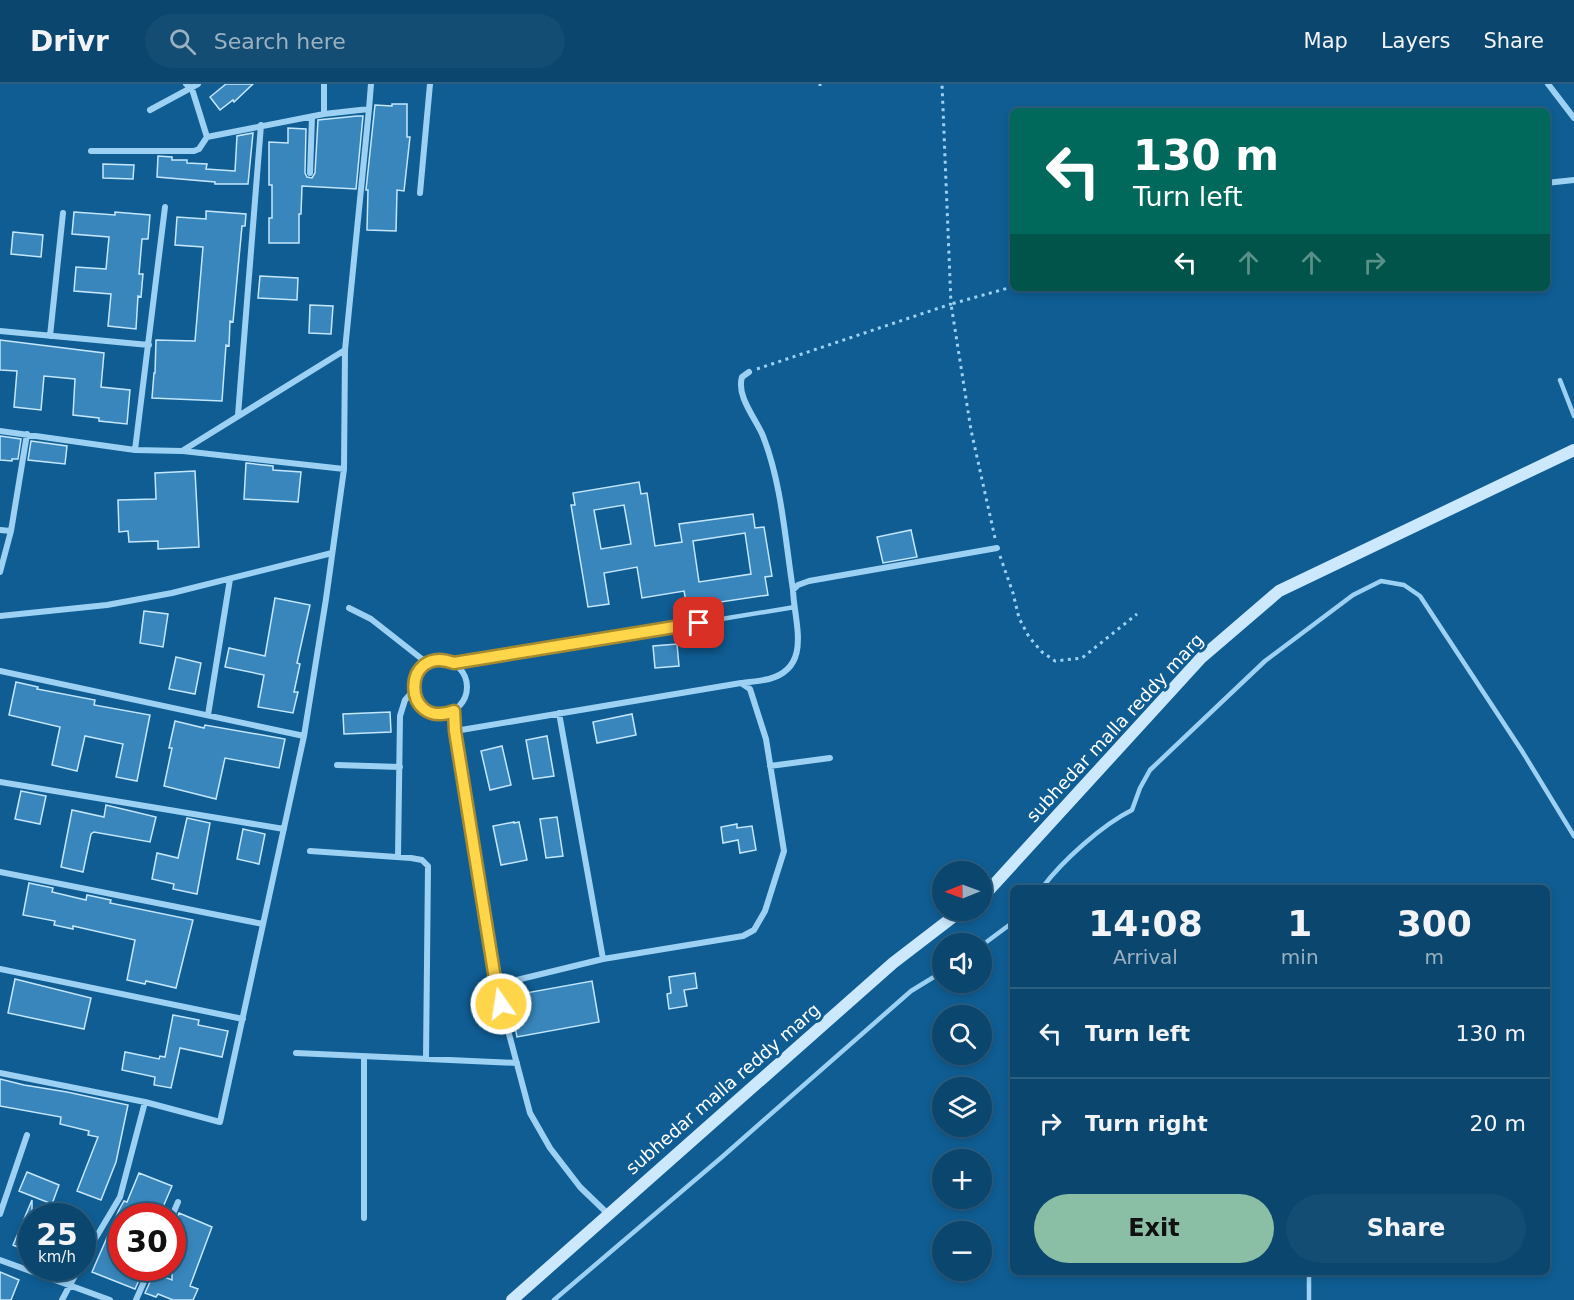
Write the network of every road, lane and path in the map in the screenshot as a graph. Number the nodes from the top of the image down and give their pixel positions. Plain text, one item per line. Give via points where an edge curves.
1 (186, 84) edge
2 (198, 84) edge
3 (324, 84) edge
4 (371, 84) edge
5 (430, 84) edge
6 (942, 84) edge
7 (1548, 84) edge
8 (192, 89) junction
9 (369, 109) junction
10 (150, 110) dead end
11 (324, 114) junction
12 (312, 117) junction
13 (1574, 118) edge
14 (261, 125) junction
15 (207, 137) junction
16 (91, 151) dead end
17 (310, 173) dead end
18 (1574, 180) edge
19 (1550, 183) edge
20 (420, 193) dead end
21 (165, 207) dead end
22 (63, 213) dead end
23 (1010, 288) edge
24 (951, 304) junction
25 (0, 331) edge
26 (50, 336) junction
27 (149, 345) junction
28 (345, 350) junction
29 (749, 372) joint
30 (1560, 380) dead end
31 (238, 415) junction
32 (1574, 416) edge
33 (0, 431) edge
34 (27, 434) junction
35 (135, 450) junction
36 (1574, 450) edge
37 (182, 451) junction
38 (344, 470) junction
39 (0, 530) edge
40 (11, 531) junction
41 (997, 548) junction
42 (333, 553) junction
43 (0, 572) edge
44 (230, 579) junction
45 (793, 591) junction
46 (795, 607) junction
47 (349, 608) dead end
48 (1137, 614) dead end
49 (0, 616) edge
50 (427, 663) junction
51 (454, 663) junction
52 (0, 671) edge
53 (741, 683) junction
54 (413, 691) junction
55 (454, 711) junction
56 (559, 713) junction
57 (208, 714) junction
58 (455, 731) junction
59 (304, 736) junction
60 (830, 758) dead end
61 (337, 765) dead end
62 (770, 766) junction
63 (400, 767) junction
64 (0, 783) edge
65 (284, 829) junction
66 (1574, 836) edge
67 (310, 851) dead end
68 (398, 857) junction
69 (0, 872) edge
70 (1044, 885) edge
71 (992, 888) edge
72 (948, 921) edge
73 (263, 924) junction
74 (1010, 924) edge
75 (992, 938) edge
76 (603, 959) junction
77 (0, 969) edge
78 (932, 978) edge
79 (496, 985) junction
80 (243, 1019) junction
81 (296, 1053) dead end
82 (364, 1057) junction
83 (426, 1059) junction
84 (517, 1063) junction
85 (0, 1073) edge
86 (145, 1102) junction
87 (27, 1135) dead end
88 (0, 1214) edge
89 (608, 1214) junction
90 (364, 1218) dead end
91 (96, 1237) edge
92 (0, 1260) edge
93 (1309, 1275) edge
94 (71, 1281) edge
95 (144, 1281) edge
96 (69, 1284) junction
97 (62, 1300) edge
98 (110, 1300) edge
99 (136, 1300) edge
100 (512, 1300) edge
101 (554, 1300) edge
102 (1309, 1300) edge

1 - 8 street
2 - 8 street
3 - 11 street
4 - 9 street
5 - 20 street
6 - 24 path
7 - 13 street
8 - 10 street
8 - 15 street
9 - 11 street
9 - 28 street
11 - 12 street
12 - 14 street
12 - 17 street
14 - 15 street
14 - 31 street
15 - 16 street via 194,151
18 - 19 street
21 - 27 street
22 - 26 street
23 - 24 path
24 - 29 path
24 - 41 path via 971,430
25 - 26 street
26 - 27 street
27 - 35 street
28 - 31 street
28 - 38 street
29 - 45 street via 742,377 741,387 776,475
30 - 32 lane
31 - 37 street
33 - 34 street
34 - 35 street
34 - 40 street
35 - 37 street
36 - 71 main road, subhedar malla reddy marg via 1279,591 1201,658
37 - 38 street
38 - 42 street
39 - 40 street
40 - 43 street
41 - 45 street via 810,581
41 - 48 path via 1019,618 1029,637 1055,661 1082,658
42 - 44 street
42 - 59 street
44 - 49 street via 108,605
44 - 57 street
45 - 46 street
46 - 51 lane
46 - 53 street via 798,648 792,664 770,679
47 - 50 street via 371,619
50 - 51 street
50 - 54 street via 416,674
51 - 55 street via 468,687 461,705
52 - 57 street
53 - 56 street
53 - 62 street via 750,689
54 - 55 street via 428,711
54 - 63 street via 402,708
55 - 58 street
56 - 58 street
56 - 76 street
57 - 59 street
58 - 79 street
59 - 65 street
60 - 62 street
61 - 63 street
62 - 76 street via 784,851 765,911 754,930 743,936
63 - 68 street
64 - 65 street
65 - 73 street
66 - 70 lane via 1420,596 1404,585 1381,581 1353,595 1265,661 1150,770 1132,810 1100,832
67 - 68 street
68 - 83 street via 422,860 428,866
69 - 73 street
72 - 89 main road, subhedar malla reddy marg via 893,963
73 - 80 street
74 - 75 lane
76 - 79 street
77 - 80 street
78 - 101 lane via 911,991
79 - 84 street
80 - 86 street via 220,1122
81 - 82 street
82 - 83 street
82 - 90 street
83 - 84 street
84 - 89 street via 530,1113 550,1148
85 - 86 street
86 - 91 street via 120,1197
87 - 88 street
89 - 100 main road, subhedar malla reddy marg
92 - 96 street
93 - 102 lane
94 - 96 street
95 - 99 street
96 - 97 street
96 - 98 street

